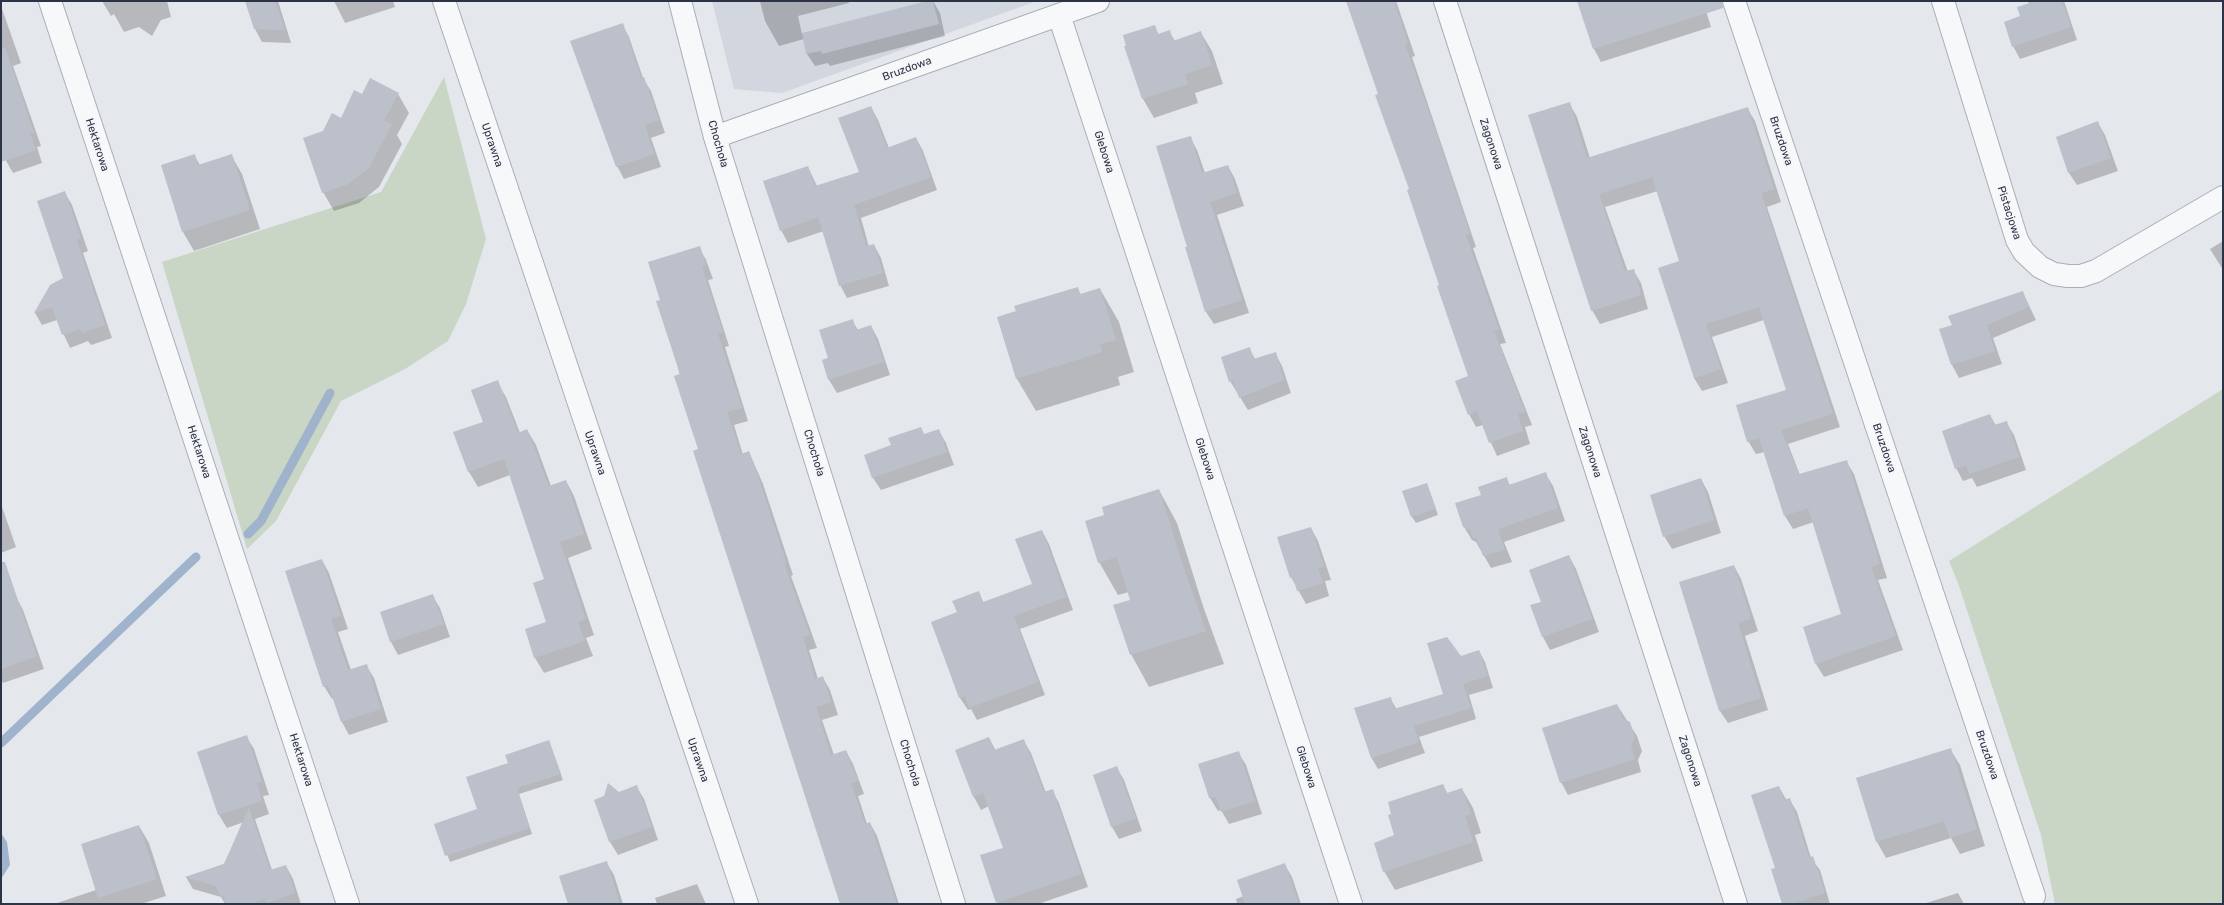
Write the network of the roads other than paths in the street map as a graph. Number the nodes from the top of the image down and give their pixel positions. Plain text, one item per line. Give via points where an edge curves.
1 (50, 1) edge
2 (444, 1) edge
3 (680, 1) edge
4 (1098, 1) edge
5 (1444, 1) edge
6 (1734, 1) edge
7 (1943, 1) edge
8 (1060, 15) junction
9 (715, 137) junction
10 (2223, 197) edge
11 (2034, 896) dead end
12 (348, 904) edge
13 (747, 904) edge
14 (954, 904) edge
15 (1351, 904) edge
16 (1736, 904) edge

1 - 12 street, Hektarowa
2 - 13 street, Uprawna
3 - 9 street, Chochoła
4 - 8 street, Bruzdowa
5 - 16 street, Zagonowa
6 - 11 street, Bruzdowa
7 - 10 street, Pistacjowa via 2017,240 2024,252 2040,267 2054,274 2068,276 2080,276 2096,271
8 - 9 street, Bruzdowa
8 - 15 street, Glebowa
9 - 14 street, Chochoła

